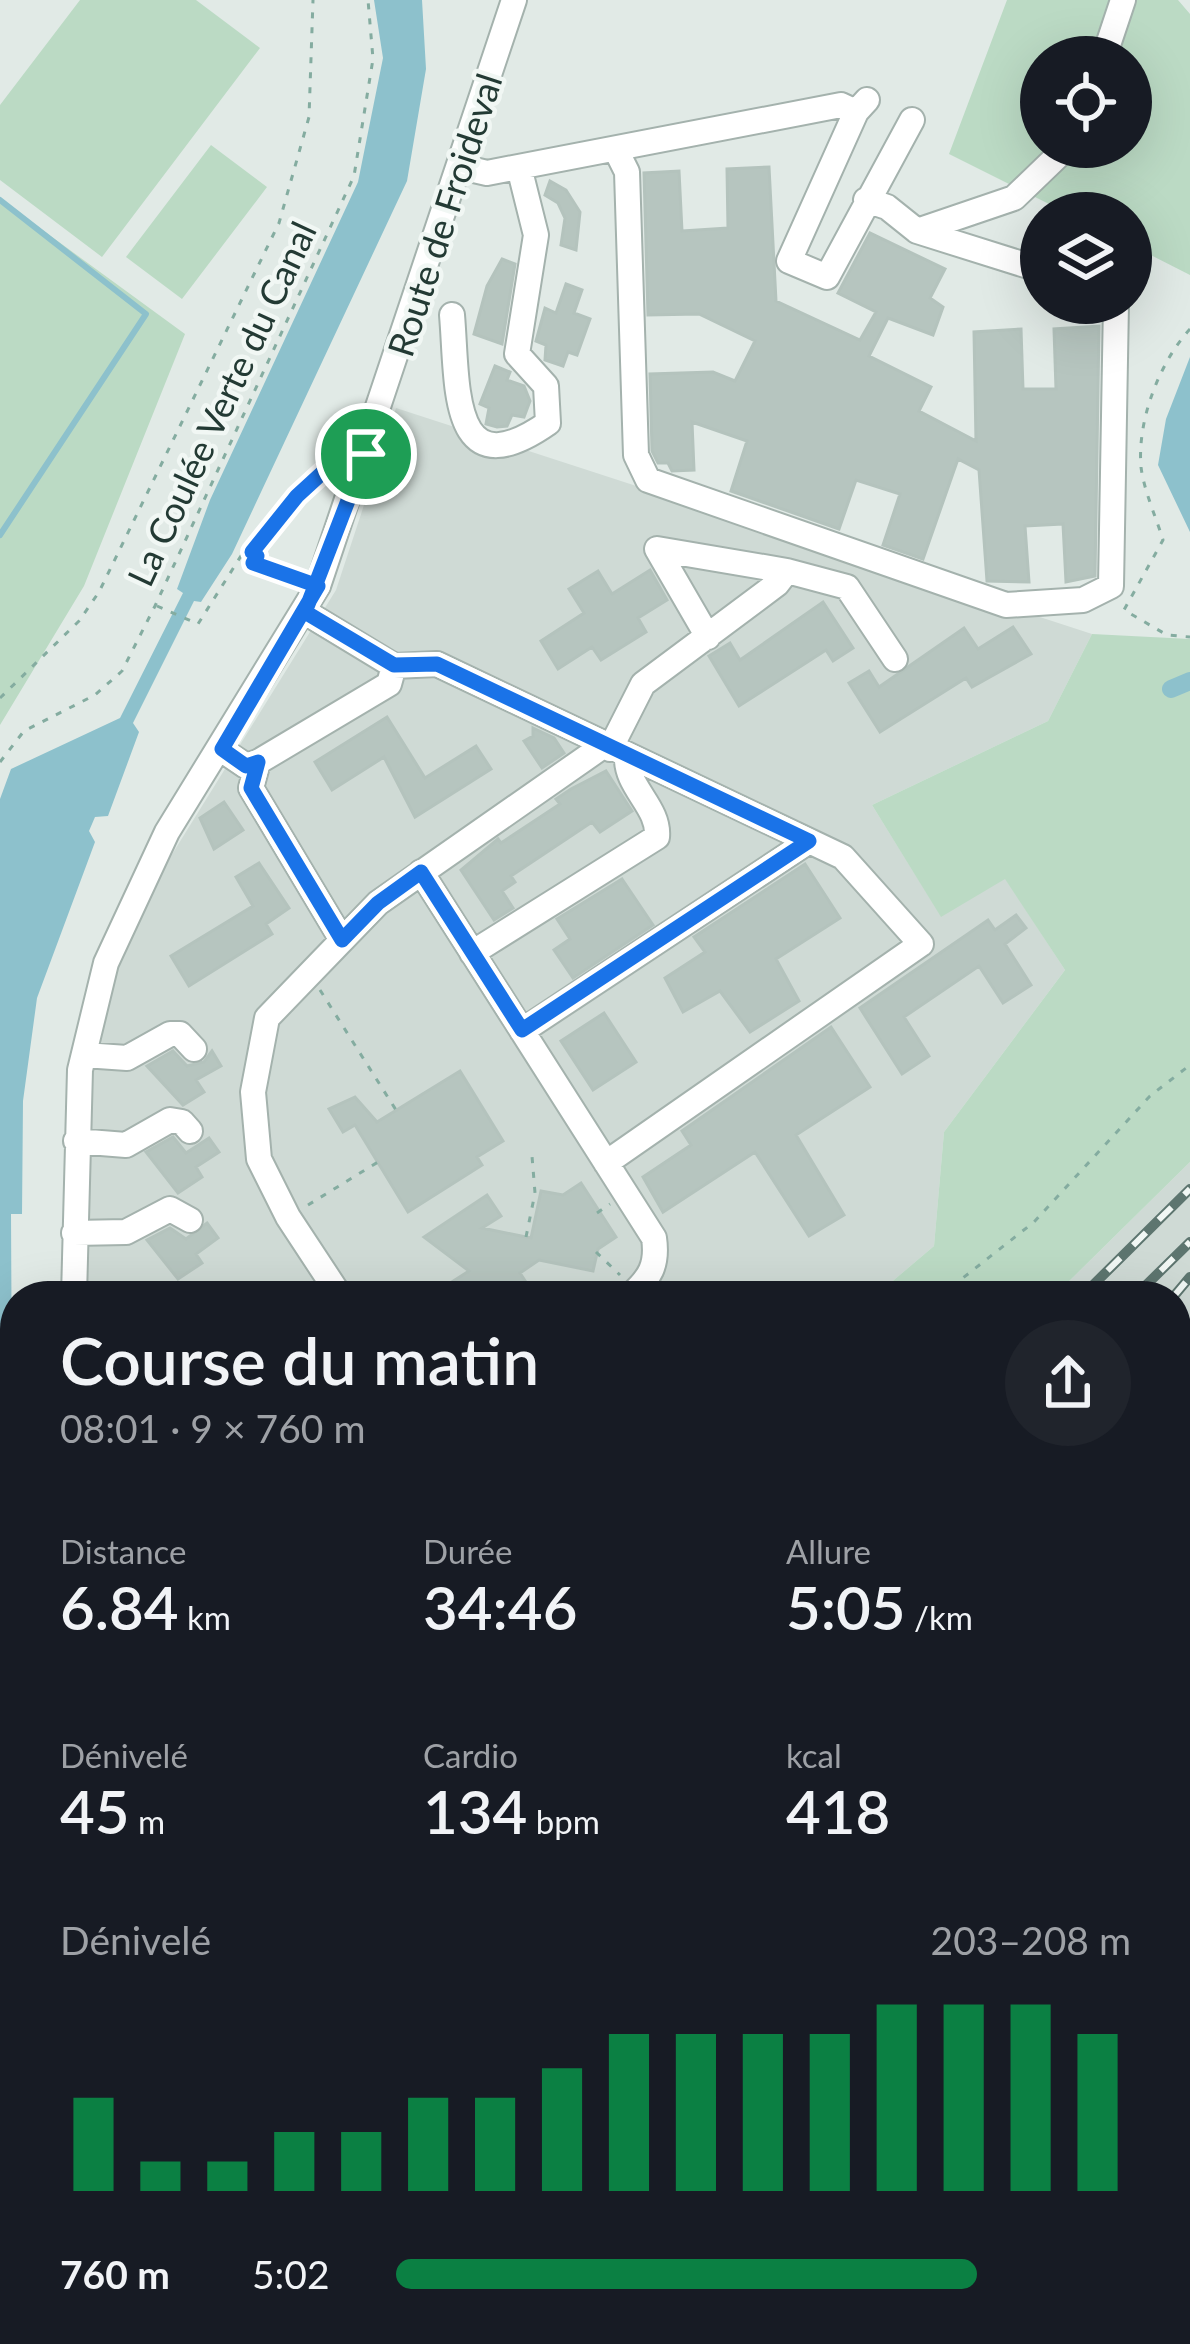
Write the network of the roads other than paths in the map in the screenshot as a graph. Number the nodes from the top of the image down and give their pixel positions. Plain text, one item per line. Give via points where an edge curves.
1 (514, 0) edge
2 (1123, 0) edge
3 (1111, 36) edge
4 (911, 120) dead end
5 (617, 152) junction
6 (461, 166) junction
7 (519, 167) junction
8 (1045, 168) edge
9 (866, 200) junction
10 (917, 231) junction
11 (1020, 263) edge
12 (452, 316) dead end
13 (1116, 324) edge
14 (787, 571) junction
15 (305, 612) junction
16 (708, 637) junction
17 (895, 659) dead end
18 (394, 665) junction
19 (222, 749) junction
20 (613, 750) junction
21 (258, 762) junction
22 (809, 841) junction
23 (421, 872) junction
24 (342, 940) junction
25 (472, 952) junction
26 (522, 1030) junction
27 (194, 1049) dead end
28 (84, 1055) junction
29 (190, 1131) dead end
30 (76, 1141) junction
31 (606, 1163) junction
32 (190, 1220) dead end
33 (74, 1233) junction
34 (74, 1281) edge
35 (330, 1281) edge
36 (641, 1281) edge

1 - 6 street, Route de Froideval
2 - 3 street
4 - 9 street
5 - 7 street
5 - 9 street via 861,106 789,261 827,277
5 - 13 street via 626,172 636,454 647,480 1006,605 1084,599 1111,586
6 - 7 street via 487,173
6 - 15 street, Route de Froideval
7 - 12 street via 536,235 517,354 546,386 548,423 516,446 471,437 461,414
8 - 10 street via 1014,198
9 - 10 street
10 - 11 street
14 - 16 street
14 - 16 street via 657,549
14 - 17 street via 847,586
15 - 18 street
15 - 19 street, Route de Froideval
16 - 20 street via 643,684
18 - 20 street via 437,664
18 - 21 street via 389,684
19 - 21 street via 246,766
19 - 28 street, Route de Froideval via 167,832 106,963
20 - 22 street
20 - 23 street
20 - 25 street via 658,825 657,837
21 - 24 street via 251,788
22 - 26 street
22 - 31 street via 843,857 921,944
23 - 24 street
23 - 25 street
24 - 35 street via 267,1018 253,1092 259,1160
25 - 26 street
26 - 31 street
27 - 28 street via 170,1034 127,1058
28 - 30 street, Route de Froideval
29 - 30 street via 170,1120 126,1145
30 - 33 street, Route de Froideval
31 - 36 street via 654,1238 657,1257
32 - 33 street via 170,1209 126,1232
33 - 34 street, Route de Froideval

